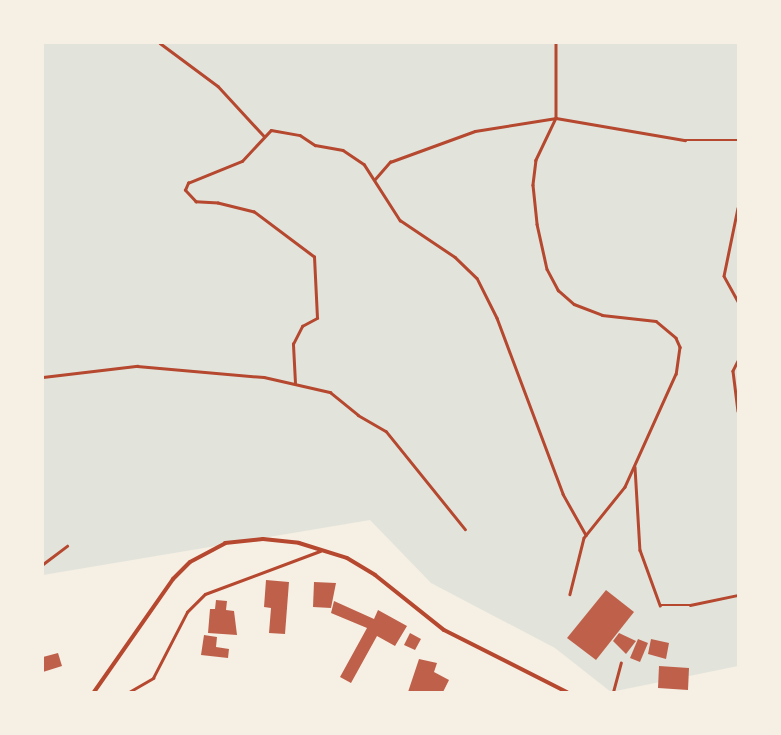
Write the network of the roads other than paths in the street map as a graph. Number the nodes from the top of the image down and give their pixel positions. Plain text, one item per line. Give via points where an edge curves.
1 (160, 43) edge
2 (556, 43) edge
3 (556, 118) junction
4 (263, 135) junction
5 (738, 140) edge
6 (375, 179) junction
7 (738, 208) edge
8 (738, 300) edge
9 (738, 361) edge
10 (43, 377) edge
11 (295, 383) junction
12 (738, 411) edge
13 (635, 467) junction
14 (465, 529) dead end
15 (586, 534) junction
16 (67, 546) dead end
17 (325, 549) junction
18 (43, 564) edge
19 (570, 594) dead end
20 (738, 595) edge
21 (621, 663) dead end
22 (560, 691) edge
23 (94, 692) edge
24 (129, 692) edge
25 (567, 692) edge
26 (613, 692) edge

1 - 4 lane via 218,86
2 - 3 lane
3 - 5 lane via 685,140
3 - 6 lane via 475,131 390,162
3 - 13 lane via 536,160 533,185 539,236 553,281 566,298 583,309 656,321 676,338 680,347 676,374
4 - 6 lane via 274,130 300,135 316,145 343,150 368,167
4 - 11 lane via 242,162 188,183 185,190 196,202 218,203 254,212 314,257 317,318 302,326 293,344
6 - 15 lane via 400,220 455,257 477,278 497,318 563,494
7 - 8 lane via 724,276
9 - 12 lane via 733,371
10 - 11 lane via 137,366
11 - 14 lane via 335,393 358,416 386,431
13 - 15 lane via 618,499
13 - 20 lane via 640,550 660,605 696,604
15 - 19 lane
16 - 18 lane
17 - 22 street via 375,575 444,630
17 - 23 street via 281,540 249,539 224,543 199,555 173,580
17 - 24 lane via 205,594 186,612 153,678
21 - 26 lane
22 - 25 street

